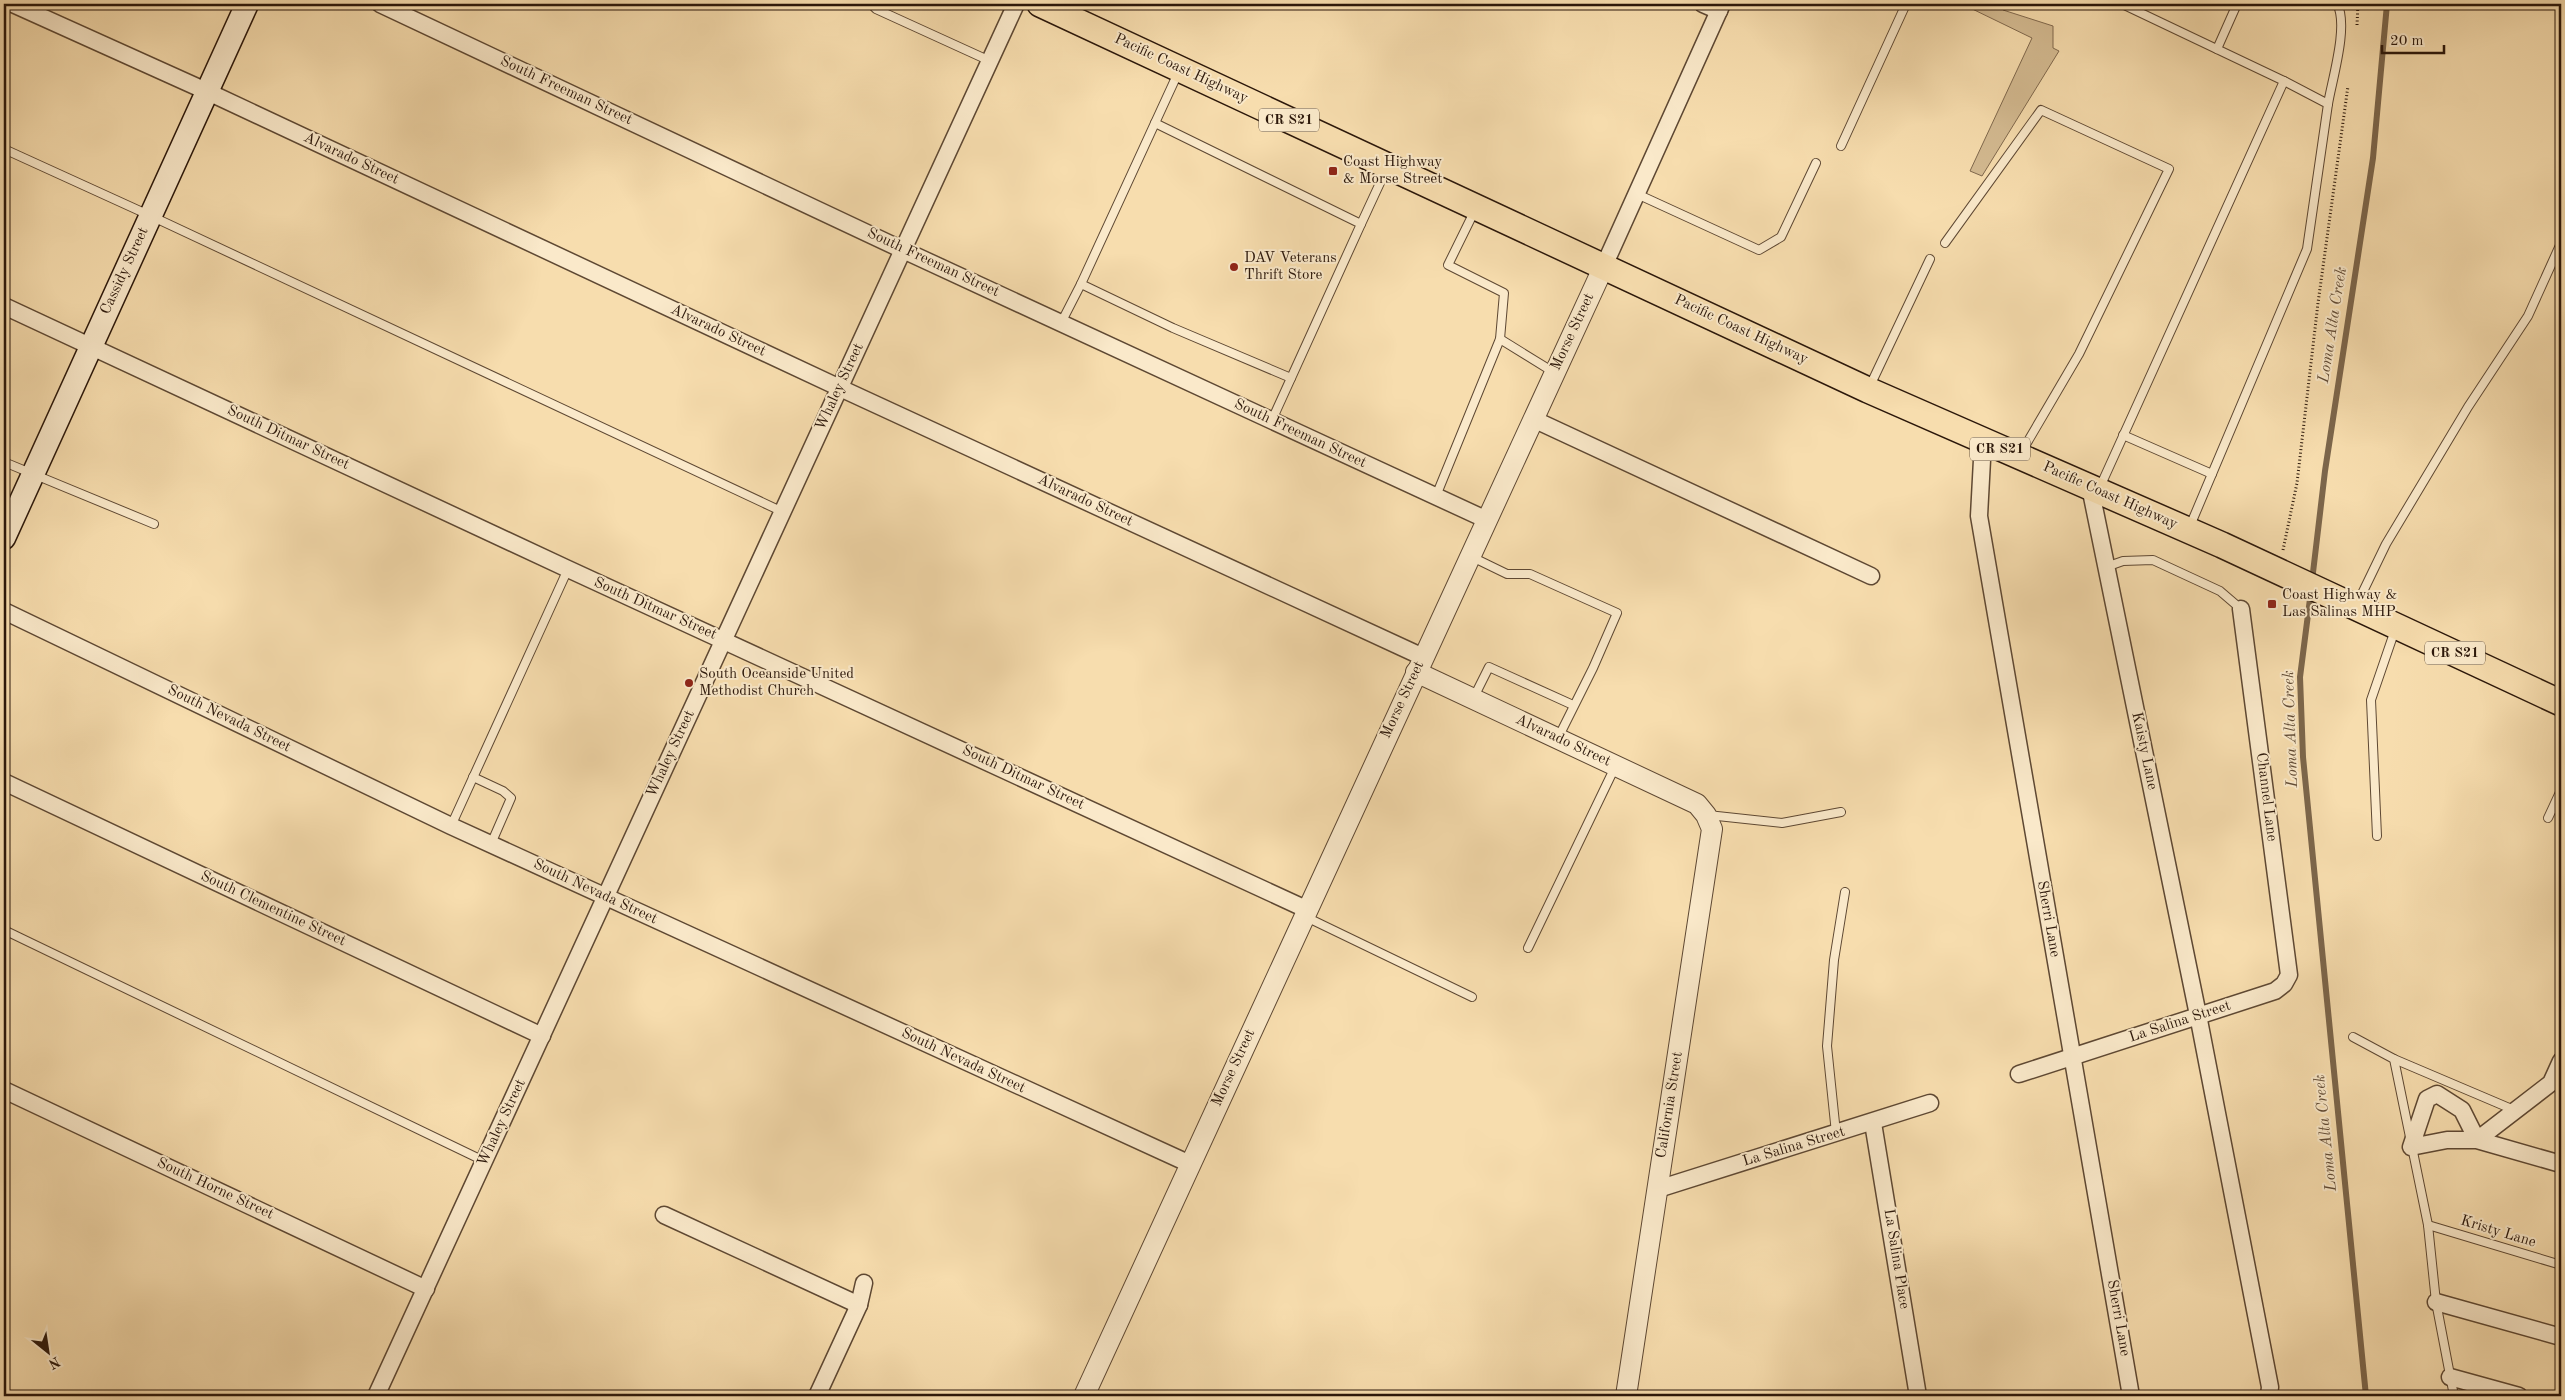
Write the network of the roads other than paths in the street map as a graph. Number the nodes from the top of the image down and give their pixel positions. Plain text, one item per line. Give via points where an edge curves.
1 (13, 4) edge
2 (247, 4) edge
3 (380, 4) edge
4 (871, 4) edge
5 (1016, 4) edge
6 (1040, 4) edge
7 (1704, 4) edge
8 (1906, 4) edge
9 (2123, 4) edge
10 (2238, 4) edge
11 (2337, 4) edge
12 (1721, 7) edge
13 (2217, 49) junction
14 (990, 61) junction
15 (1180, 69) junction
16 (2284, 81) junction
17 (206, 91) junction
18 (2328, 104) junction
19 (1155, 123) junction
20 (1841, 146) dead end
21 (4, 149) edge
22 (1816, 163) dead end
23 (1388, 166) junction
24 (1637, 194) junction
25 (1476, 207) junction
26 (151, 216) junction
27 (1361, 224) junction
28 (1945, 243) dead end
29 (2561, 243) edge
30 (903, 250) junction
31 (1930, 259) dead end
32 (1604, 266) junction
33 (1081, 284) junction
34 (4, 306) edge
35 (1062, 323) junction
36 (1500, 339) junction
37 (90, 345) junction
38 (1554, 373) junction
39 (1291, 378) junction
40 (840, 388) junction
41 (1868, 390) junction
42 (1533, 419) junction
43 (1272, 420) junction
44 (2123, 434) junction
45 (1983, 441) junction
46 (2018, 457) junction
47 (4, 462) edge
48 (33, 474) junction
49 (2212, 474) junction
50 (2094, 489) junction
51 (1436, 496) junction
52 (782, 512) junction
53 (1486, 520) junction
54 (154, 524) dead end
55 (2188, 530) junction
56 (4, 538) edge
57 (1470, 556) junction
58 (2106, 566) junction
59 (568, 570) junction
60 (1871, 576) dead end
61 (2352, 604) junction
62 (2242, 609) joint
63 (4, 611) edge
64 (2397, 625) junction
65 (724, 640) junction
66 (1419, 664) junction
67 (1473, 698) junction
68 (2561, 702) edge
69 (1573, 705) junction
70 (1558, 738) junction
71 (1616, 766) junction
72 (474, 777) junction
73 (4, 782) edge
74 (2561, 790) edge
75 (1841, 812) dead end
76 (1706, 815) junction
77 (2548, 818) dead end
78 (451, 826) junction
79 (2378, 836) dead end
80 (492, 844) junction
81 (1845, 892) dead end
82 (606, 897) junction
83 (1306, 913) junction
84 (4, 930) edge
85 (1528, 948) dead end
86 (2284, 984) joint
87 (1472, 997) dead end
88 (2198, 1015) junction
89 (542, 1036) junction
90 (2353, 1037) dead end
91 (2072, 1057) junction
92 (2394, 1059) junction
93 (2561, 1061) edge
94 (2019, 1074) dead end
95 (2556, 1080) edge
96 (4, 1090) edge
97 (1930, 1103) dead end
98 (2514, 1110) junction
99 (1873, 1123) junction
100 (1836, 1133) junction
101 (2477, 1140) junction
102 (2411, 1147) junction
103 (484, 1161) junction
104 (1190, 1164) junction
105 (2561, 1164) edge
106 (1658, 1189) junction
107 (664, 1215) dead end
108 (2428, 1225) junction
109 (2561, 1265) edge
110 (864, 1283) dead end
111 (426, 1288) junction
112 (2436, 1302) junction
113 (859, 1306) junction
114 (2561, 1337) edge
115 (2450, 1377) junction
116 (376, 1396) edge
117 (817, 1396) edge
118 (1084, 1396) edge
119 (1626, 1396) edge
120 (1918, 1396) edge
121 (2131, 1396) edge
122 (2269, 1396) edge
123 (2454, 1396) edge
124 (2519, 1396) edge

1 - 17 street, Alvarado Street
2 - 17 main road, Cassidy Street
3 - 30 street, South Freeman Street
4 - 14 lane
5 - 14 street, Whaley Street
6 - 15 main road, Pacific Coast Highway / CR S21
7 - 12 street
8 - 20 lane
9 - 13 lane
10 - 13 lane
11 - 18 lane via 2342,26
12 - 24 street, Morse Street
13 - 16 lane
14 - 30 street, Whaley Street
15 - 19 lane
15 - 23 main road, Pacific Coast Highway / CR S21
16 - 18 lane
16 - 44 lane
17 - 26 main road, Cassidy Street
17 - 40 street, Alvarado Street
18 - 49 lane via 2307,249
19 - 27 lane
19 - 33 lane
21 - 26 lane
22 - 24 lane via 1781,237 1759,250
23 - 25 main road, Pacific Coast Highway / CR S21
23 - 27 lane
24 - 32 street, Morse Street
25 - 32 main road, Pacific Coast Highway / CR S21
25 - 36 lane via 1448,265 1504,293
26 - 37 main road, Cassidy Street
26 - 52 lane
27 - 39 lane
28 - 46 lane via 2041,110 2169,169 2079,354
29 - 61 lane via 2528,316 2468,407
30 - 35 street, South Freeman Street
30 - 40 street, Whaley Street
31 - 41 lane
32 - 38 street, Morse Street
32 - 41 main road, Pacific Coast Highway / CR S21
33 - 35 lane
33 - 39 lane via 1173,328
34 - 37 street, South Ditmar Street
35 - 43 street, South Freeman Street
36 - 38 lane
36 - 51 lane
37 - 48 main road, Cassidy Street
37 - 59 street, South Ditmar Street
38 - 42 street, Morse Street
39 - 43 lane
40 - 52 street, Whaley Street
40 - 66 street, Alvarado Street
41 - 45 main road, Pacific Coast Highway / CR S21
42 - 53 street, Morse Street
42 - 60 street
43 - 51 street, South Freeman Street
44 - 49 lane
44 - 50 lane
45 - 46 main road, Pacific Coast Highway / CR S21
45 - 91 street, Sherri Lane via 1979,516
46 - 50 main road, Pacific Coast Highway / CR S21
47 - 48 lane
48 - 54 lane
48 - 56 main road, Cassidy Street
49 - 55 lane
50 - 55 main road, Pacific Coast Highway / CR S21
50 - 58 street, Kaisty Lane
51 - 53 street, South Freeman Street
52 - 65 street, Whaley Street
53 - 57 street, Morse Street
55 - 61 main road, Pacific Coast Highway / CR S21
57 - 66 street, Morse Street
57 - 69 lane via 1507,574 1530,574 1617,613
58 - 62 lane via 2153,560 2220,591
58 - 88 street, Kaisty Lane
59 - 65 street, South Ditmar Street
59 - 72 lane
61 - 64 main road, Pacific Coast Highway / CR S21
62 - 86 street, Channel Lane via 2289,975
63 - 78 street, South Nevada Street
64 - 68 main road, Pacific Coast Highway / CR S21
64 - 79 lane via 2371,700
65 - 82 street, Whaley Street
65 - 83 street, South Ditmar Street
66 - 67 street, Alvarado Street
66 - 83 street, Morse Street
67 - 69 lane via 1489,667
67 - 70 street, Alvarado Street
69 - 70 lane
70 - 71 street, Alvarado Street
71 - 76 street, Alvarado Street via 1697,804
71 - 85 lane
72 - 78 lane
72 - 80 lane via 511,798
73 - 89 street, South Clementine Street
74 - 77 lane
75 - 76 lane via 1782,824
76 - 106 street, California Street via 1712,829
78 - 80 street, South Nevada Street
80 - 82 street, South Nevada Street
81 - 100 lane via 1834,960 1827,1046
82 - 89 street, Whaley Street
82 - 104 street, South Nevada Street
83 - 87 lane
83 - 104 street, Morse Street
84 - 103 lane
86 - 88 street, La Salina Street via 2274,991
88 - 91 street, La Salina Street
88 - 122 street via 2270,1387
89 - 103 street, Whaley Street
90 - 92 lane
91 - 94 street, La Salina Street
91 - 121 street, Sherri Lane
92 - 98 lane
92 - 102 lane
93 - 95 street
95 - 98 street
96 - 111 street, South Horne Street
97 - 99 street, La Salina Street
98 - 101 street
99 - 100 street, La Salina Street
99 - 120 street, La Salina Place
100 - 106 street, La Salina Street
101 - 102 street via 2447,1140
101 - 102 street via 2462,1110 2437,1094 2427,1099
101 - 105 street
102 - 108 lane
103 - 111 street, Whaley Street
104 - 118 street, Morse Street
106 - 119 street, California Street
107 - 113 street
108 - 109 lane, Kristy Lane
108 - 112 lane
110 - 113 street
111 - 116 street, Whaley Street
112 - 114 street
112 - 115 lane
113 - 117 street
115 - 123 lane
115 - 124 street

